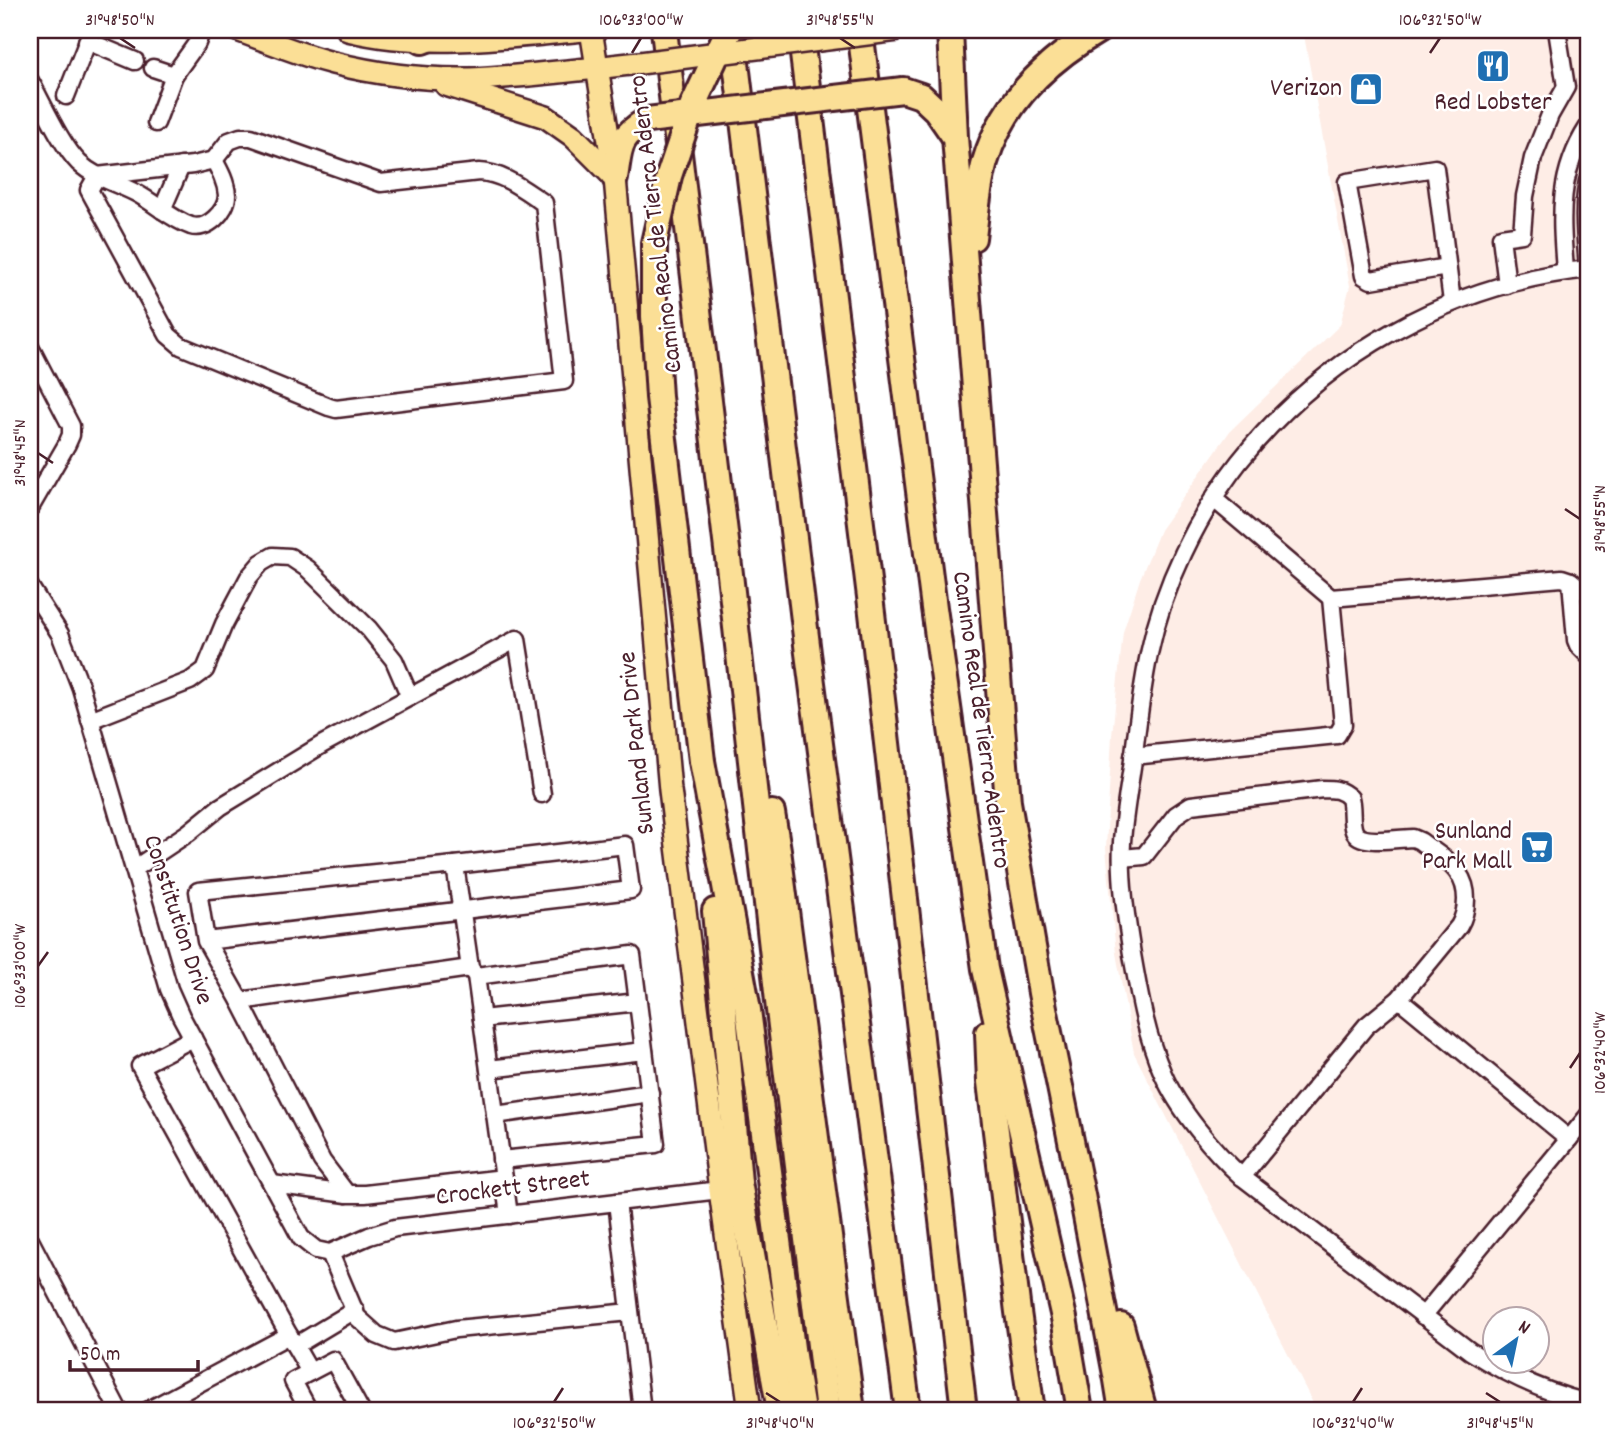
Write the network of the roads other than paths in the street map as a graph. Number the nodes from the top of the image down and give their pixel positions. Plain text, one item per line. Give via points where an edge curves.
1 (202, 30) edge
2 (237, 30) edge
3 (348, 30) edge
4 (450, 30) edge
5 (585, 30) edge
6 (591, 30) edge
7 (664, 30) edge
8 (731, 30) edge
9 (800, 30) edge
10 (860, 30) edge
11 (899, 30) edge
12 (950, 30) edge
13 (1099, 30) edge
14 (1557, 30) edge
15 (90, 35) edge
16 (422, 41) junction
17 (135, 61) dead end
18 (153, 68) dead end
19 (597, 68) junction
20 (174, 75) junction
21 (421, 76) junction
22 (30, 81) edge
23 (66, 96) dead end
24 (156, 123) dead end
25 (1588, 127) edge
26 (955, 137) junction
27 (214, 160) junction
28 (181, 166) junction
29 (97, 176) junction
30 (615, 178) junction
31 (1588, 181) edge
32 (162, 210) junction
33 (1447, 267) junction
34 (1588, 269) edge
35 (1565, 271) junction
36 (1507, 285) junction
37 (967, 290) junction
38 (1452, 302) junction
39 (30, 346) edge
40 (1214, 499) junction
41 (30, 508) edge
42 (730, 574) junction
43 (1571, 581) junction
44 (30, 587) edge
45 (1588, 594) edge
46 (1331, 598) junction
47 (1588, 654) edge
48 (410, 697) junction
49 (90, 720) junction
50 (1133, 756) junction
51 (702, 761) junction
52 (542, 794) dead end
53 (1122, 859) junction
54 (455, 865) junction
55 (134, 869) junction
56 (462, 911) junction
57 (206, 941) junction
58 (985, 969) junction
59 (473, 972) junction
60 (1399, 999) junction
61 (240, 1001) junction
62 (638, 1002) junction
63 (482, 1019) junction
64 (193, 1038) junction
65 (644, 1051) junction
66 (489, 1069) junction
67 (650, 1093) junction
68 (495, 1115) junction
69 (1588, 1116) edge
70 (1569, 1139) junction
71 (501, 1160) junction
72 (1242, 1177) junction
73 (504, 1178) junction
74 (272, 1184) junction
75 (720, 1190) junction
76 (347, 1194) junction
77 (1082, 1195) junction
78 (617, 1202) junction
79 (509, 1215) junction
80 (30, 1240) edge
81 (323, 1251) junction
82 (355, 1310) junction
83 (630, 1311) junction
84 (1423, 1316) junction
85 (292, 1340) junction
86 (310, 1372) junction
87 (1588, 1403) edge
88 (119, 1411) edge
89 (147, 1411) edge
90 (309, 1411) edge
91 (361, 1411) edge
92 (642, 1411) edge
93 (750, 1411) edge
94 (780, 1411) edge
95 (802, 1411) edge
96 (828, 1411) edge
97 (852, 1411) edge
98 (908, 1411) edge
99 (964, 1411) edge
100 (1032, 1411) edge
101 (1080, 1411) edge
102 (1122, 1411) edge
103 (1144, 1411) edge

1 - 20 street
2 - 21 main road via 331,62
3 - 16 main road
4 - 16 highway
5 - 16 main road
6 - 19 main road, Sunland Park Drive
7 - 42 highway, Camino Real de Tierra Adentro
8 - 51 highway, bridge via 693,105 669,176 654,243 659,397
8 - 98 highway
9 - 99 highway via 873,613
10 - 58 highway, Camino Real de Tierra Adentro
11 - 19 main road, bridge
12 - 26 highway
13 - 37 highway via 1042,72 998,129 980,181
14 - 36 street via 1566,87 1532,158 1522,234 1501,237
15 - 17 street
15 - 23 street
18 - 20 street
19 - 21 main road via 468,79
19 - 30 main road, Sunland Park Drive
20 - 24 street
21 - 30 main road via 546,117 573,136
22 - 29 street via 69,152
25 - 35 street via 1567,169 1562,196
26 - 30 highway, bridge via 921,96 903,90 647,120 621,143
26 - 37 highway
27 - 28 street
27 - 29 street via 229,141 251,137 381,183 491,172 544,203 565,381 336,409 181,346 168,335 89,190
27 - 32 street via 227,194 211,222 194,227
28 - 29 street
28 - 32 street
29 - 32 street
30 - 75 main road, Sunland Park Drive via 670,790
31 - 34 street via 1584,220
33 - 33 street via 1367,279 1347,182 1435,168
33 - 38 street
34 - 35 street
35 - 36 street
36 - 38 street
37 - 77 highway via 1008,802
38 - 40 street via 1382,337 1316,383 1268,429
39 - 41 street via 71,426 68,444
40 - 46 street
40 - 50 street via 1178,565 1159,615
42 - 96 highway, Camino Real de Tierra Adentro
42 - 97 highway via 778,850
43 - 45 street
43 - 46 street via 1558,578
43 - 47 street via 1576,640
44 - 49 street, Constitution Drive via 60,634
46 - 50 street via 1343,725 1337,735
48 - 49 street via 394,660 369,629 308,569 290,557 272,556 249,577 205,670 190,681
48 - 52 street via 517,639
48 - 55 street via 220,807
49 - 55 street, Constitution Drive
50 - 53 street
51 - 94 highway via 739,1182
51 - 95 highway via 748,1010
53 - 60 street via 1144,856 1176,815 1191,805 1323,789 1344,792 1352,803 1357,836 1420,841 1453,867 1464,884 1464,918
53 - 72 street via 1136,975 1158,1063 1192,1121
54 - 56 street
54 - 56 street via 625,845 631,890
54 - 57 street via 198,891
55 - 64 street, Constitution Drive via 169,989
56 - 57 street
56 - 59 street
57 - 61 street
58 - 100 highway via 990,1082
58 - 101 highway, Camino Real de Tierra Adentro via 1064,1318
59 - 61 street
59 - 62 street via 632,955
59 - 63 street
60 - 70 street
60 - 72 street via 1366,1027
61 - 76 street via 322,1161
62 - 63 street
62 - 65 street
63 - 66 street
64 - 74 street, Constitution Drive
64 - 85 street via 141,1066
65 - 66 street
65 - 67 street
66 - 68 street
67 - 68 street
67 - 71 street via 656,1144
68 - 71 street
69 - 70 street
70 - 84 street
71 - 73 street
72 - 84 street
73 - 76 street
73 - 79 street
74 - 76 street
74 - 81 street, Constitution Drive via 301,1238
75 - 78 street, Crockett Street
75 - 93 main road, Sunland Park Drive
77 - 102 highway
77 - 103 highway
78 - 79 street, Crockett Street
78 - 83 street
79 - 81 street, Crockett Street via 395,1228
80 - 88 street
81 - 82 street, Constitution Drive
82 - 83 street, Constitution Drive via 377,1335 394,1342 456,1329
82 - 85 street
83 - 92 street
84 - 87 street via 1495,1366
85 - 86 street
85 - 89 street
86 - 90 street via 293,1381
86 - 91 street via 333,1360

